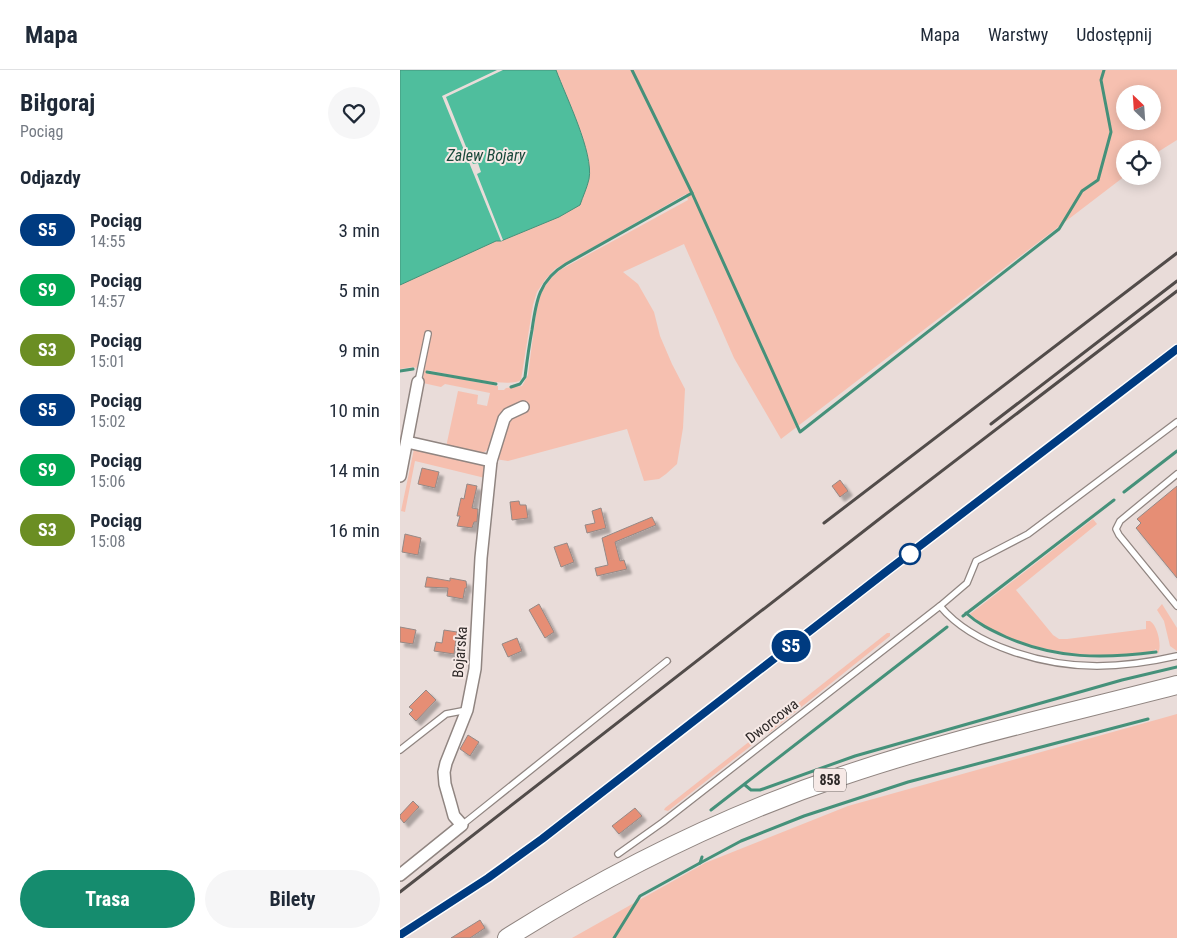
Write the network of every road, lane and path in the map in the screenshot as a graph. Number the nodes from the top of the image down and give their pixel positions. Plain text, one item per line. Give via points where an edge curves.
1 (428, 334) dead end
2 (418, 382) joint
3 (523, 407) dead end
4 (1177, 422) edge
5 (407, 442) junction
6 (491, 461) junction
7 (1177, 474) edge
8 (400, 476) edge
9 (940, 606) junction
10 (1177, 606) edge
11 (1177, 656) edge
12 (667, 661) dead end
13 (1177, 685) edge
14 (466, 710) junction
15 (400, 750) edge
16 (462, 825) junction
17 (618, 854) dead end
18 (400, 875) edge
19 (507, 938) edge

1 - 2 lane
2 - 5 street
3 - 6 street, Bojarska via 504,419
4 - 9 lane, Dworcowa via 1028,534 976,561 967,583
5 - 6 street
5 - 8 street
6 - 14 street, Bojarska via 475,668
7 - 10 lane via 1120,521 1116,529
9 - 11 lane via 948,616 994,645 1060,663 1115,666
9 - 17 lane, Dworcowa
12 - 16 lane
13 - 19 main road, 858 via 904,757 798,792 718,824 644,859
14 - 15 lane via 446,714
14 - 16 street, Bojarska via 444,772 454,816
16 - 18 street

